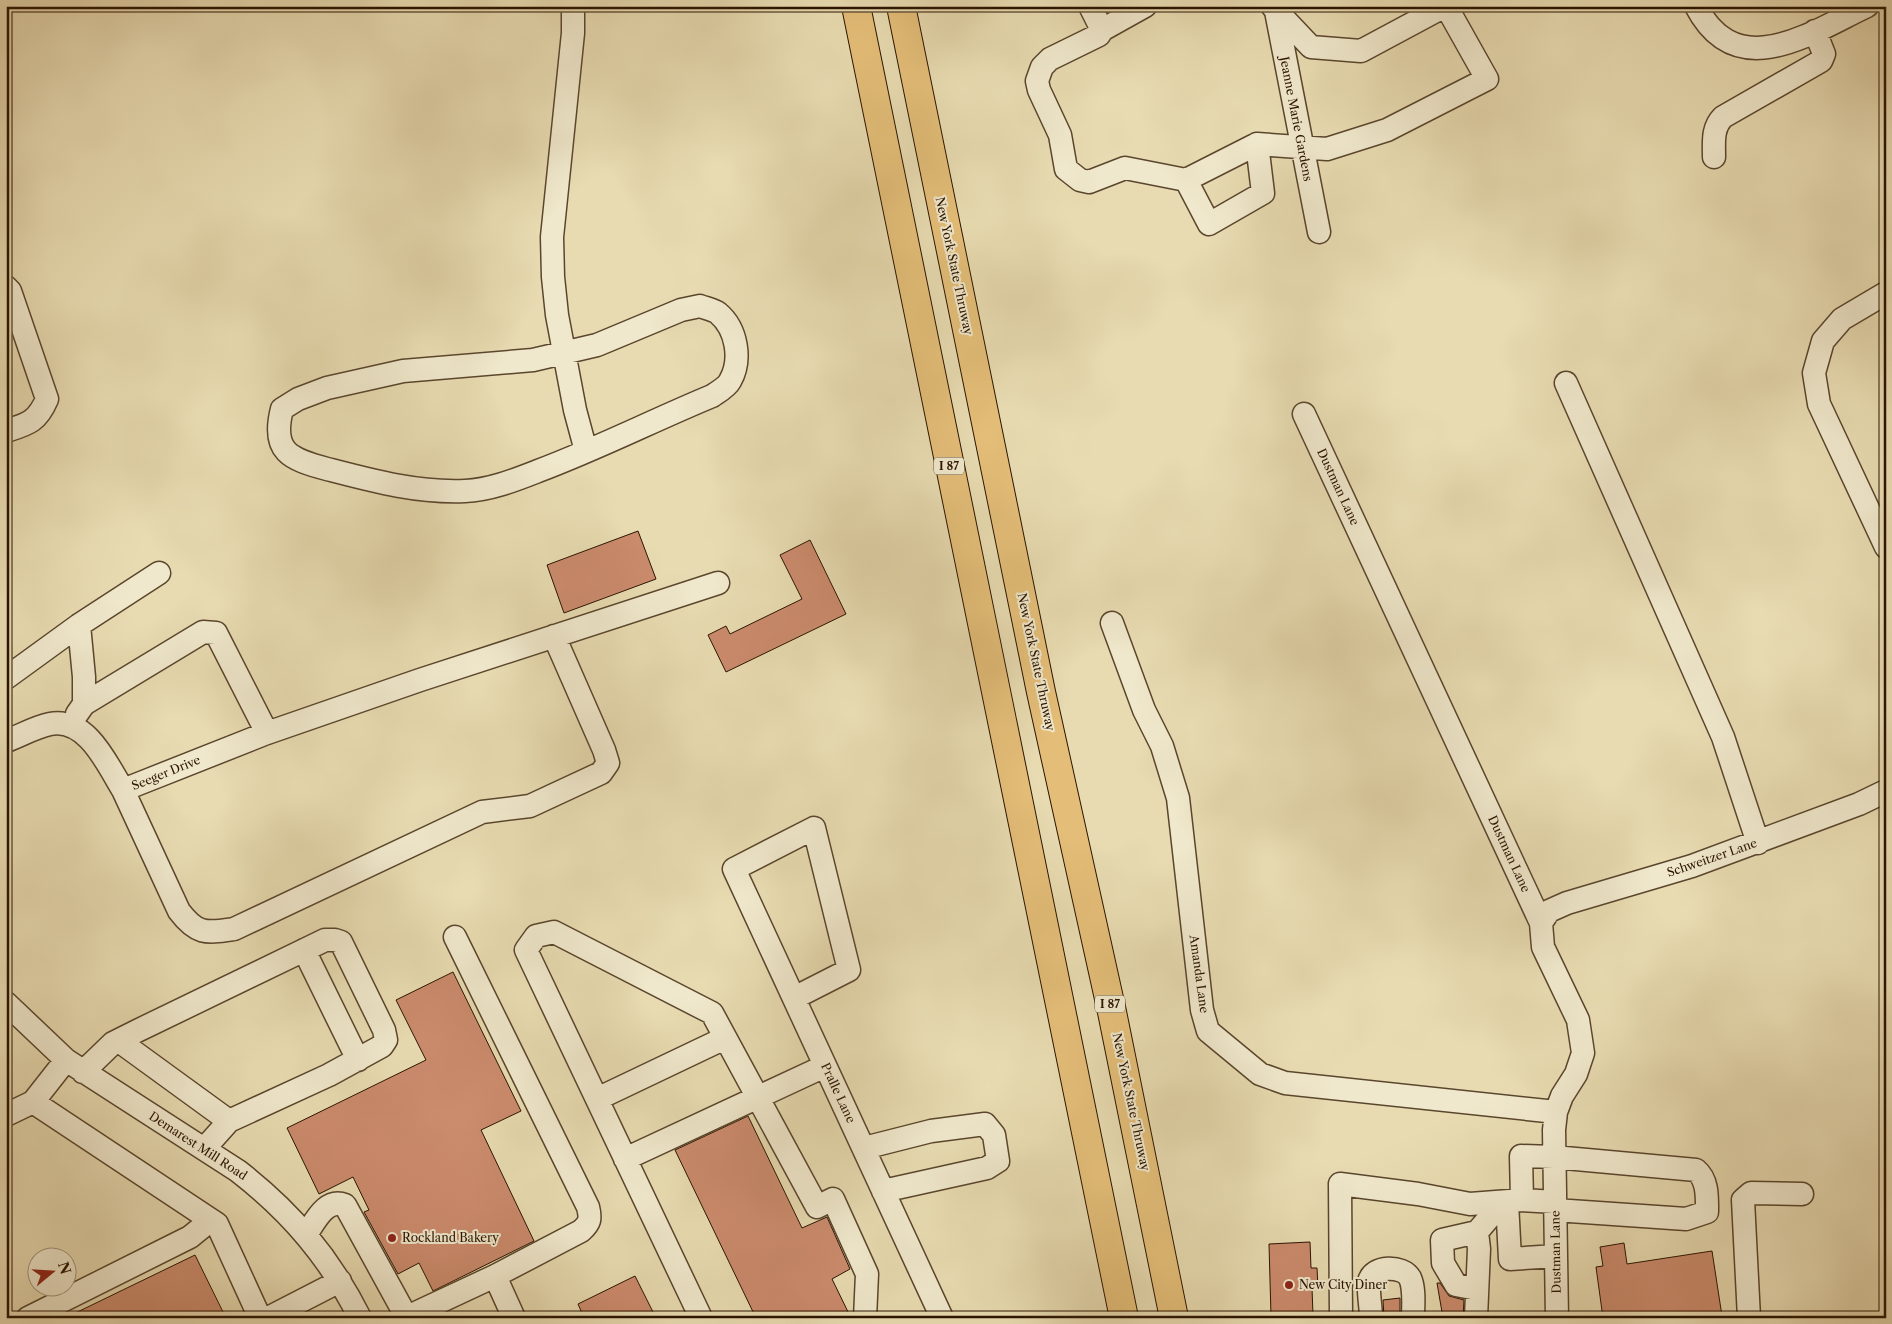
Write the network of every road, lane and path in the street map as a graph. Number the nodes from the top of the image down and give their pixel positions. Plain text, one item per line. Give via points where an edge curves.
1 (573, 6) edge
2 (856, 6) edge
3 (901, 6) edge
4 (1090, 6) edge
5 (1144, 6) edge
6 (1446, 6) edge
7 (1696, 6) edge
8 (1866, 6) edge
9 (1273, 7) edge
10 (1102, 30) junction
11 (1815, 31) junction
12 (1257, 144) junction
13 (1301, 146) junction
14 (1714, 158) dead end
15 (1186, 180) junction
16 (1319, 232) dead end
17 (6, 287) edge
18 (1886, 293) edge
19 (565, 352) junction
20 (1566, 383) dead end
21 (1304, 414) dead end
22 (6, 431) edge
23 (586, 451) junction
24 (1886, 547) edge
25 (159, 573) dead end
26 (718, 583) dead end
27 (1112, 623) dead end
28 (79, 625) junction
29 (554, 636) junction
30 (6, 678) edge
31 (84, 704) junction
32 (69, 725) junction
33 (267, 733) junction
34 (9, 734) edge
35 (123, 790) junction
36 (1886, 791) edge
37 (1758, 842) junction
38 (1540, 923) junction
39 (455, 937) dead end
40 (304, 950) junction
41 (794, 998) junction
42 (6, 1003) edge
43 (725, 1038) junction
44 (119, 1041) junction
45 (358, 1060) junction
46 (74, 1066) junction
47 (825, 1066) junction
48 (757, 1096) junction
49 (597, 1099) junction
50 (33, 1102) junction
51 (1556, 1112) junction
52 (6, 1115) edge
53 (229, 1121) junction
54 (864, 1148) junction
55 (204, 1149) junction
56 (1554, 1157) junction
57 (625, 1159) junction
58 (883, 1191) junction
59 (1802, 1194) dead end
60 (1507, 1201) junction
61 (1555, 1206) junction
62 (211, 1220) junction
63 (1478, 1232) junction
64 (307, 1233) junction
65 (1556, 1256) junction
66 (495, 1276) junction
67 (340, 1280) junction
68 (1477, 1289) junction
69 (302, 1310) edge
70 (406, 1317) edge
71 (28, 1318) edge
72 (260, 1318) edge
73 (268, 1318) edge
74 (360, 1318) edge
75 (514, 1318) edge
76 (700, 1318) edge
77 (865, 1318) edge
78 (942, 1318) edge
79 (1124, 1318) edge
80 (1174, 1318) edge
81 (1341, 1318) edge
82 (1371, 1318) edge
83 (1414, 1318) edge
84 (1476, 1318) edge
85 (1557, 1318) edge
86 (1749, 1318) edge

1 - 19 street via 552,237 557,315
2 - 79 highway, I 87
3 - 80 highway, New York State Thruway / I 87 via 1041,692 1112,1012
4 - 10 street
5 - 10 street
6 - 9 street via 1361,51 1311,46
6 - 13 street via 1487,79 1387,130 1327,148
7 - 11 street via 1704,22 1723,38 1748,49 1775,48
8 - 11 street
9 - 13 street, Jeanne Marie Gardens
10 - 15 street via 1099,35 1050,59 1039,73 1039,90 1060,134 1066,169 1080,180 1090,182 1125,168
11 - 14 street via 1824,54 1821,61 1723,116 1715,130
12 - 13 street
12 - 15 street
12 - 15 street via 1263,193 1209,224
13 - 16 street, Jeanne Marie Gardens
17 - 22 street via 47,399 41,412 30,423
18 - 24 street via 1842,319 1823,341 1814,373 1819,404
19 - 23 street
19 - 23 street via 597,344 681,310 700,306 717,313 736,343 737,364 730,383 712,396
19 - 23 street via 533,360 403,371 327,388 282,408 278,425 281,444 294,460 425,491 467,491 510,482
20 - 37 street via 1723,737
21 - 38 street, Dustman Lane
25 - 28 street
26 - 29 street, Seeger Drive
27 - 51 street, Amanda Lane via 1144,710 1162,746 1178,798 1202,1010 1208,1031 1260,1074 1285,1083
28 - 30 street
28 - 31 street
29 - 33 street, Seeger Drive
29 - 35 street via 604,750 608,763 601,774 530,806 482,812 234,929 207,933 190,926 179,911
31 - 32 street
31 - 33 street via 203,632 216,633
32 - 34 street via 50,724
32 - 35 street, Seeger Drive via 88,736
33 - 35 street, Seeger Drive
36 - 37 street, Schweitzer Lane
37 - 38 street, Schweitzer Lane via 1692,866 1568,903 1549,911
38 - 51 street, Dustman Lane via 1543,947 1578,1020 1583,1053
39 - 66 street via 588,1207 590,1217 589,1224 581,1231
40 - 44 street
40 - 45 street
40 - 45 street via 325,940 342,942 386,1040 382,1046
41 - 41 street, Pralle Lane via 734,869 814,828 849,970
41 - 47 street, Pralle Lane
42 - 46 street, Demarest Mill Road
43 - 48 street
43 - 49 street
43 - 49 street via 712,1014 554,932 536,936 526,950
44 - 46 street
44 - 53 street
45 - 53 street
46 - 50 street
46 - 55 street, Demarest Mill Road
47 - 48 street
47 - 54 street, Pralle Lane
48 - 57 street
48 - 77 street via 817,1207 833,1199 868,1274
49 - 57 street
50 - 52 street
50 - 62 street
51 - 56 street, Dustman Lane
53 - 55 street
54 - 58 street, Pralle Lane
54 - 58 street via 931,1131 985,1124 994,1135 998,1161 987,1168
55 - 64 street, Demarest Mill Road via 264,1191
56 - 60 street via 1521,1156
56 - 61 street, Dustman Lane
56 - 61 street via 1696,1170 1703,1176 1707,1194 1706,1212 1686,1219
57 - 76 street
58 - 78 street, Pralle Lane
59 - 86 street via 1751,1193 1743,1200
60 - 61 street
60 - 63 street
60 - 65 street via 1510,1259
60 - 81 street via 1470,1204 1340,1184
61 - 65 street, Dustman Lane
62 - 71 street via 190,1237
62 - 72 street via 217,1224
63 - 68 street
63 - 68 street via 1442,1240 1443,1263 1456,1285
64 - 67 street, Demarest Mill Road
64 - 70 street via 330,1204 338,1202 345,1205
65 - 85 street, Dustman Lane
66 - 70 street
66 - 75 street
67 - 69 street
67 - 74 street, Demarest Mill Road
68 - 84 street
69 - 73 street
82 - 83 street via 1369,1281 1373,1274 1400,1268 1411,1280

